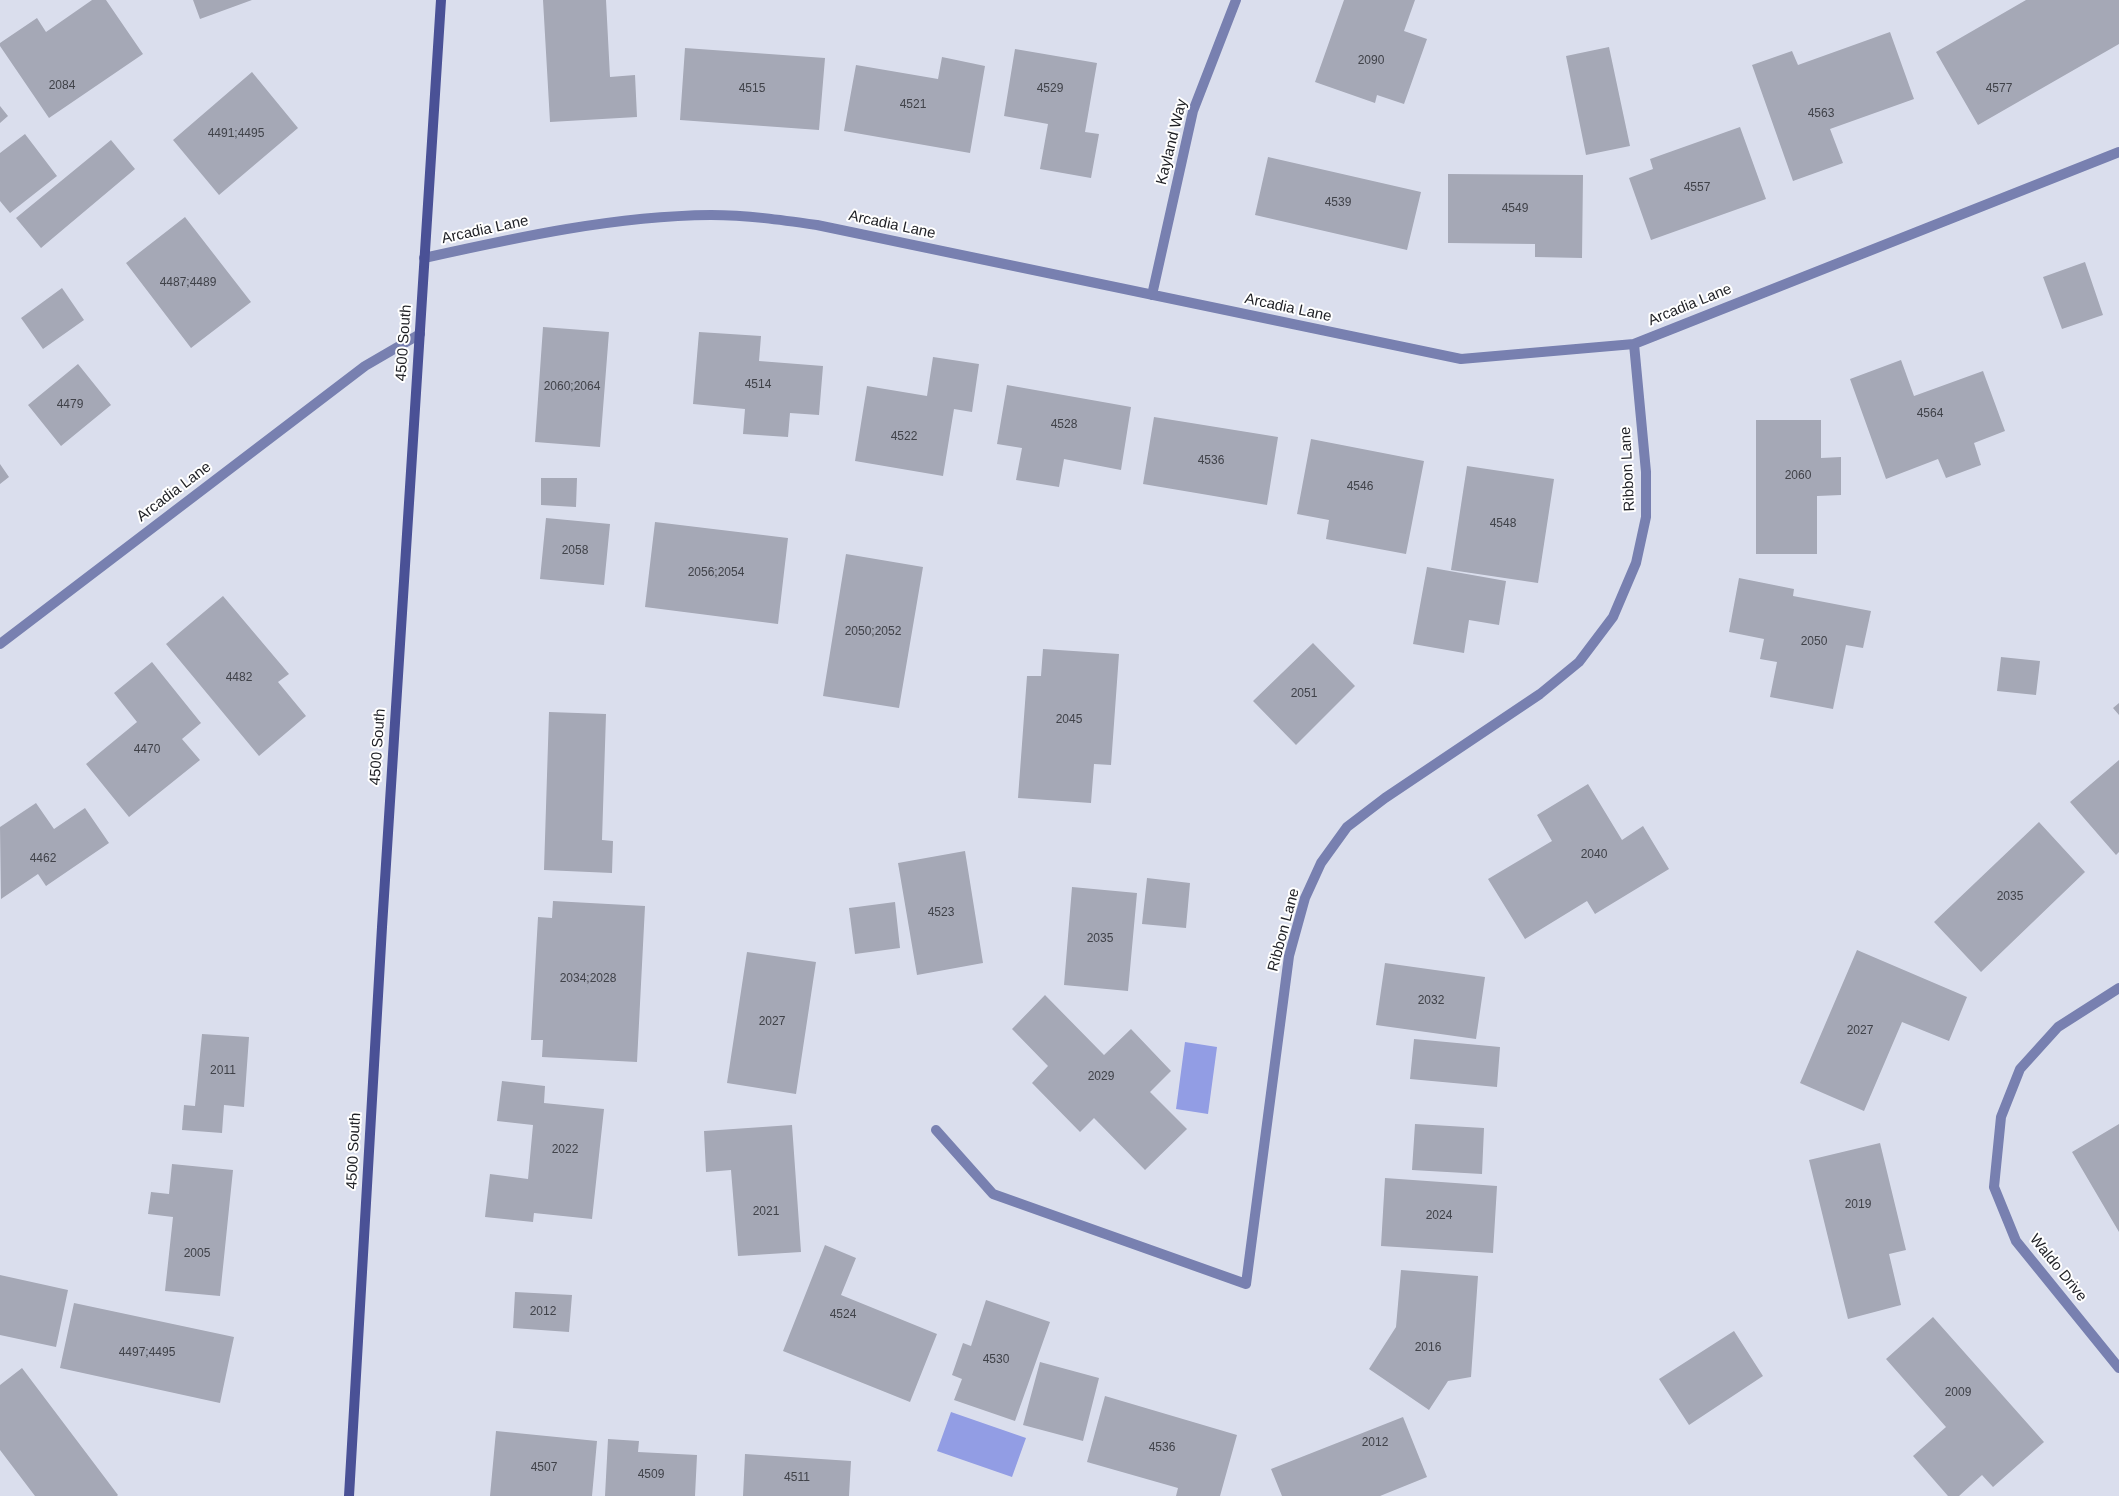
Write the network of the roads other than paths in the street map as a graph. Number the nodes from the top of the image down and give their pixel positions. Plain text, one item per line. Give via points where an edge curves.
1 (441, 0) edge
2 (1236, 0) edge
3 (2119, 152) edge
4 (424, 258) junction
5 (1152, 295) junction
6 (420, 334) junction
7 (1634, 344) junction
8 (0, 644) edge
9 (2119, 988) edge
10 (936, 1130) dead end
11 (2119, 1368) edge
12 (349, 1496) edge

1 - 4 main road, 4500 South
2 - 5 street, Kayland Way via 1193,111
3 - 7 street, Arcadia Lane
4 - 5 street, Arcadia Lane via 599,224 711,215 817,225
4 - 6 main road, 4500 South
5 - 7 street, Arcadia Lane via 1461,360
6 - 8 street, Arcadia Lane via 365,366
6 - 12 main road, 4500 South
7 - 10 street, Ribbon Lane via 1646,472 1646,516 1636,563 1613,617 1579,662 1540,694 1346,827 1321,863 1306,898 1289,956 1246,1284 993,1194
9 - 11 street, Waldo Drive via 2058,1027 2020,1069 2000,1117 1994,1188 2016,1241

